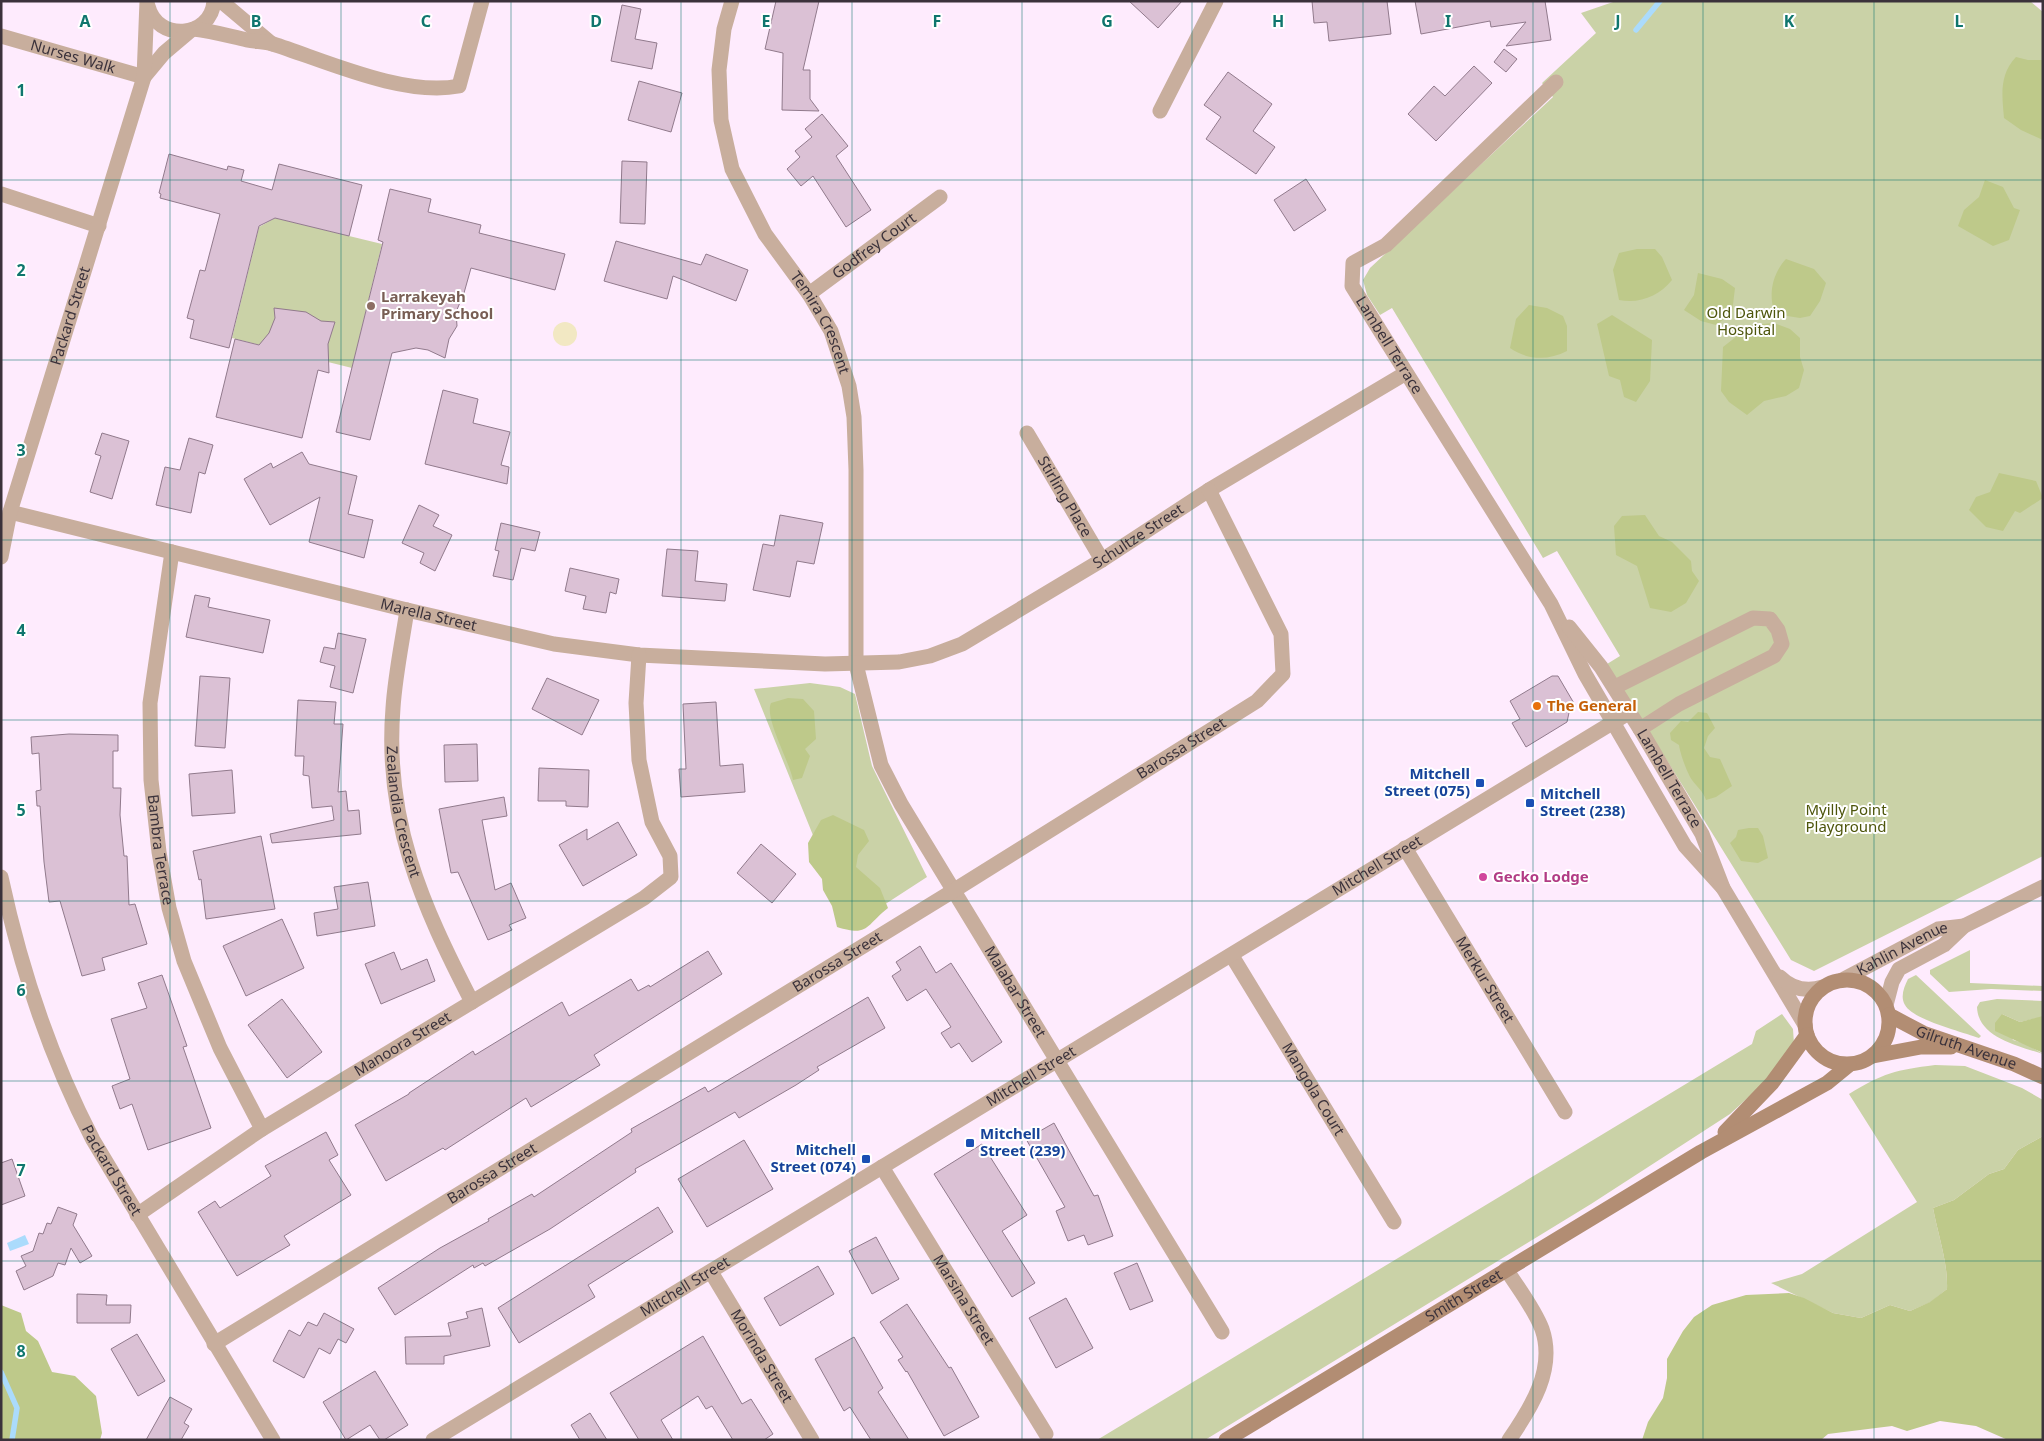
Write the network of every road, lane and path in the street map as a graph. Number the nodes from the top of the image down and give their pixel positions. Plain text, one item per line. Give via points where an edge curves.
1 (147, 1) edge
2 (214, 1) edge
3 (221, 1) edge
4 (482, 1) edge
5 (732, 1) edge
6 (1216, 1) edge
7 (192, 30) junction
8 (1, 36) edge
9 (272, 44) junction
10 (144, 77) junction
11 (1556, 82) dead end
12 (1160, 111) dead end
13 (1, 194) edge
14 (940, 197) dead end
15 (99, 226) junction
16 (809, 294) junction
17 (1406, 373) junction
18 (1027, 434) dead end
19 (1209, 490) junction
20 (10, 512) junction
21 (172, 552) junction
22 (1, 557) edge
23 (1102, 560) junction
24 (1551, 604) junction
25 (407, 610) junction
26 (639, 654) junction
27 (856, 664) junction
28 (1615, 687) junction
29 (1630, 712) junction
30 (1613, 722) junction
31 (1640, 729) junction
32 (1405, 848) junction
33 (1, 877) edge
34 (2043, 887) edge
35 (1724, 888) junction
36 (953, 891) junction
37 (1964, 926) junction
38 (1232, 956) junction
39 (1771, 966) junction
40 (1842, 980) junction
41 (1824, 987) junction
42 (472, 1002) junction
43 (1888, 1010) junction
44 (1806, 1030) junction
45 (1977, 1050) junction
46 (1873, 1056) junction
47 (1056, 1062) junction
48 (1849, 1065) junction
49 (2043, 1077) edge
50 (1565, 1112) dead end
51 (262, 1129) junction
52 (1701, 1152) junction
53 (882, 1167) junction
54 (138, 1215) junction
55 (1394, 1222) dead end
56 (1506, 1269) junction
57 (710, 1272) junction
58 (1222, 1332) dead end
59 (214, 1344) junction
60 (1046, 1434) dead end
61 (273, 1440) edge
62 (433, 1440) edge
63 (812, 1440) edge
64 (1226, 1440) edge
65 (1508, 1440) edge

1 - 7 street via 150,12 162,26 178,32
1 - 10 street, Packard Street
2 - 7 street, Packard Street via 208,18
3 - 9 street
4 - 9 street via 459,86 439,89 413,86 296,54
5 - 16 street, Temira Crescent via 724,29 719,70 721,120 732,169 765,234
6 - 12 street
7 - 9 street
7 - 10 street, Packard Street via 164,53
8 - 10 street, Nurses Walk
10 - 15 street, Packard Street
11 - 17 street, Lambell Terrace via 1386,245 1353,263 1352,286
13 - 15 street
14 - 16 street, Godfrey Court
15 - 20 street, Packard Street
16 - 27 street, Temira Crescent via 831,331 849,386 854,417
17 - 19 street, Schultze Street
17 - 24 street, Lambell Terrace
18 - 23 street, Stirling Place
19 - 23 street, Schultze Street
19 - 36 street, Barossa Street via 1281,634 1283,674 1257,701
20 - 21 street, Marella Street
20 - 22 street, Packard Street
21 - 25 street, Marella Street
21 - 51 street, Bambra Terrace via 150,703 151,780 160,852 169,908 184,960 220,1048
23 - 27 street, Schultze Street via 962,644 930,656 899,662
24 - 28 street, Lambell Terrace
24 - 30 street, Lambell Terrace
25 - 26 street, Marella Street via 554,644
25 - 42 street, Zealandia Crescent via 393,709 392,769 399,823 414,879 441,943
26 - 27 street, Marella Street
26 - 42 street, Manoora Street via 636,703 639,760 652,822 670,856 671,877 644,898
27 - 36 street, Malabar Street via 881,765
28 - 29 street, Lambell Terrace
28 - 31 street via 1753,618 1770,620 1778,630 1782,644 1774,656 1679,704
29 - 30 street, Mitchell Street
29 - 31 street, Lambell Terrace
30 - 32 street, Mitchell Street
30 - 35 street, Lambell Terrace via 1685,846
31 - 35 street, Lambell Terrace via 1702,834
32 - 38 street, Mitchell Street
32 - 50 street, Merkur Street
33 - 54 street, Packard Street via 32,1000 56,1064 92,1140
34 - 37 street, Kahlin Avenue
35 - 39 street, Lambell Terrace
36 - 47 street, Malabar Street
36 - 59 street, Barossa Street
37 - 40 street, Kahlin Avenue via 1938,930
37 - 43 street, Kahlin Avenue via 1944,945 1899,969 1892,982
38 - 47 street, Mitchell Street
38 - 55 street, Mangola Court
39 - 41 street, Lambell Terrace via 1782,979 1798,989
39 - 44 street, Lambell Terrace
40 - 41 street
40 - 43 street via 1866,984 1875,990
41 - 44 street via 1809,1003
42 - 51 street, Manoora Street
43 - 45 street, Gilruth Avenue via 1923,1032
43 - 46 street via 1887,1037
44 - 48 street via 1820,1055
44 - 52 street, Smith Street via 1786,1066 1760,1097
45 - 46 street via 1938,1046
45 - 49 street, Gilruth Avenue
46 - 48 street
47 - 53 street, Mitchell Street
47 - 58 street, Malabar Street
48 - 52 street, Smith Street via 1827,1083
51 - 54 street, Manoora Street
52 - 56 street, Smith Street
53 - 57 street, Mitchell Street
53 - 60 street, Marsina Street
54 - 59 street, Packard Street
56 - 64 street, Smith Street
56 - 65 street via 1538,1319 1546,1356 1541,1384
57 - 62 street, Mitchell Street
57 - 63 street, Morinda Street
59 - 61 street, Packard Street

